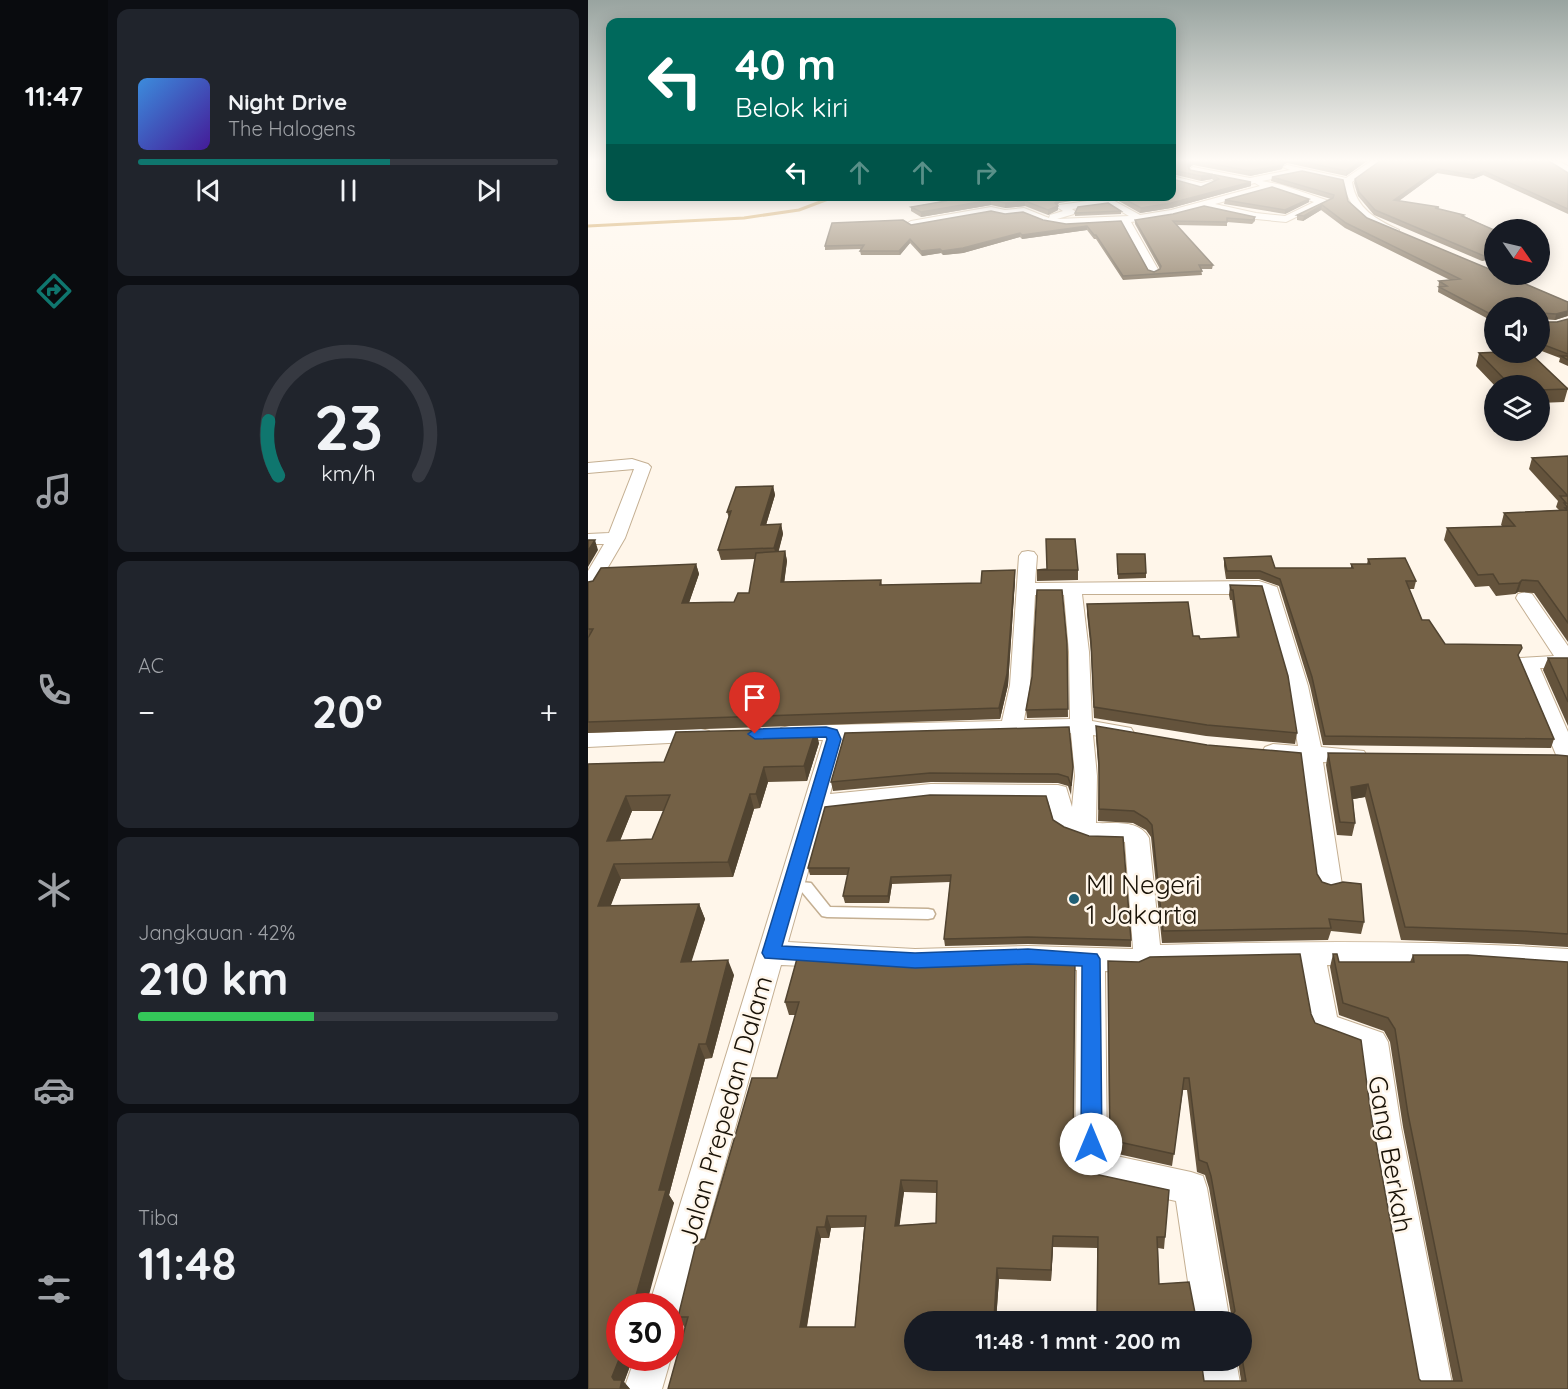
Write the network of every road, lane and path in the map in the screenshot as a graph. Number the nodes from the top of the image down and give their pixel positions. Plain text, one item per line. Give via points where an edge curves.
1 (1129, 226) edge
2 (1385, 226) edge
3 (1409, 237) edge
4 (1154, 271) edge
5 (588, 468) edge
6 (616, 538) junction
7 (588, 539) edge
8 (1028, 556) dead end
9 (588, 586) edge
10 (1025, 589) junction
11 (1074, 589) junction
12 (1525, 598) dead end
13 (1568, 661) edge
14 (1081, 726) junction
15 (1012, 727) junction
16 (766, 734) edge
17 (832, 734) junction
18 (719, 735) edge
19 (1138, 735) edge
20 (588, 740) edge
21 (1253, 750) edge
22 (1311, 755) junction
23 (1378, 756) edge
24 (1540, 757) edge
25 (1568, 758) edge
26 (815, 804) junction
27 (1083, 832) junction
28 (1329, 885) edge
29 (791, 886) junction
30 (928, 914) dead end
31 (1311, 952) junction
32 (771, 953) junction
33 (1147, 957) junction
34 (1091, 959) junction
35 (1568, 961) edge
36 (672, 1293) edge
37 (1210, 1311) edge
38 (648, 1371) edge
39 (1219, 1371) edge
40 (643, 1389) edge
41 (1222, 1389) edge
42 (1434, 1389) edge

1 - 4 street
2 - 3 street
5 - 6 street via 632,464 643,467
6 - 7 street
6 - 9 street
8 - 10 street
10 - 11 street
10 - 15 street via 1020,685
11 - 14 street
11 - 22 street via 1259,587 1270,591 1298,686
12 - 13 street
13 - 25 street via 1527,662
14 - 15 street
14 - 19 street
14 - 27 street via 1086,783
15 - 17 street
16 - 17 street
17 - 26 street, Jalan Prepedan Dalam via 834,739
18 - 20 street
21 - 22 street
22 - 23 street
22 - 28 street
24 - 25 street
26 - 27 street via 931,792 1058,793 1063,820
26 - 29 street, Jalan Prepedan Dalam
27 - 33 street via 1129,833 1137,838
29 - 30 lane via 806,887 827,912
29 - 32 street, Jalan Prepedan Dalam
31 - 33 street
31 - 35 street
31 - 42 street, Gang Berkah via 1324,1026 1373,1042
32 - 34 street via 915,960
32 - 36 street, Jalan Prepedan Dalam
33 - 34 street via 1138,961
34 - 37 street via 1091,1167 1191,1188
38 - 40 street
39 - 41 street

